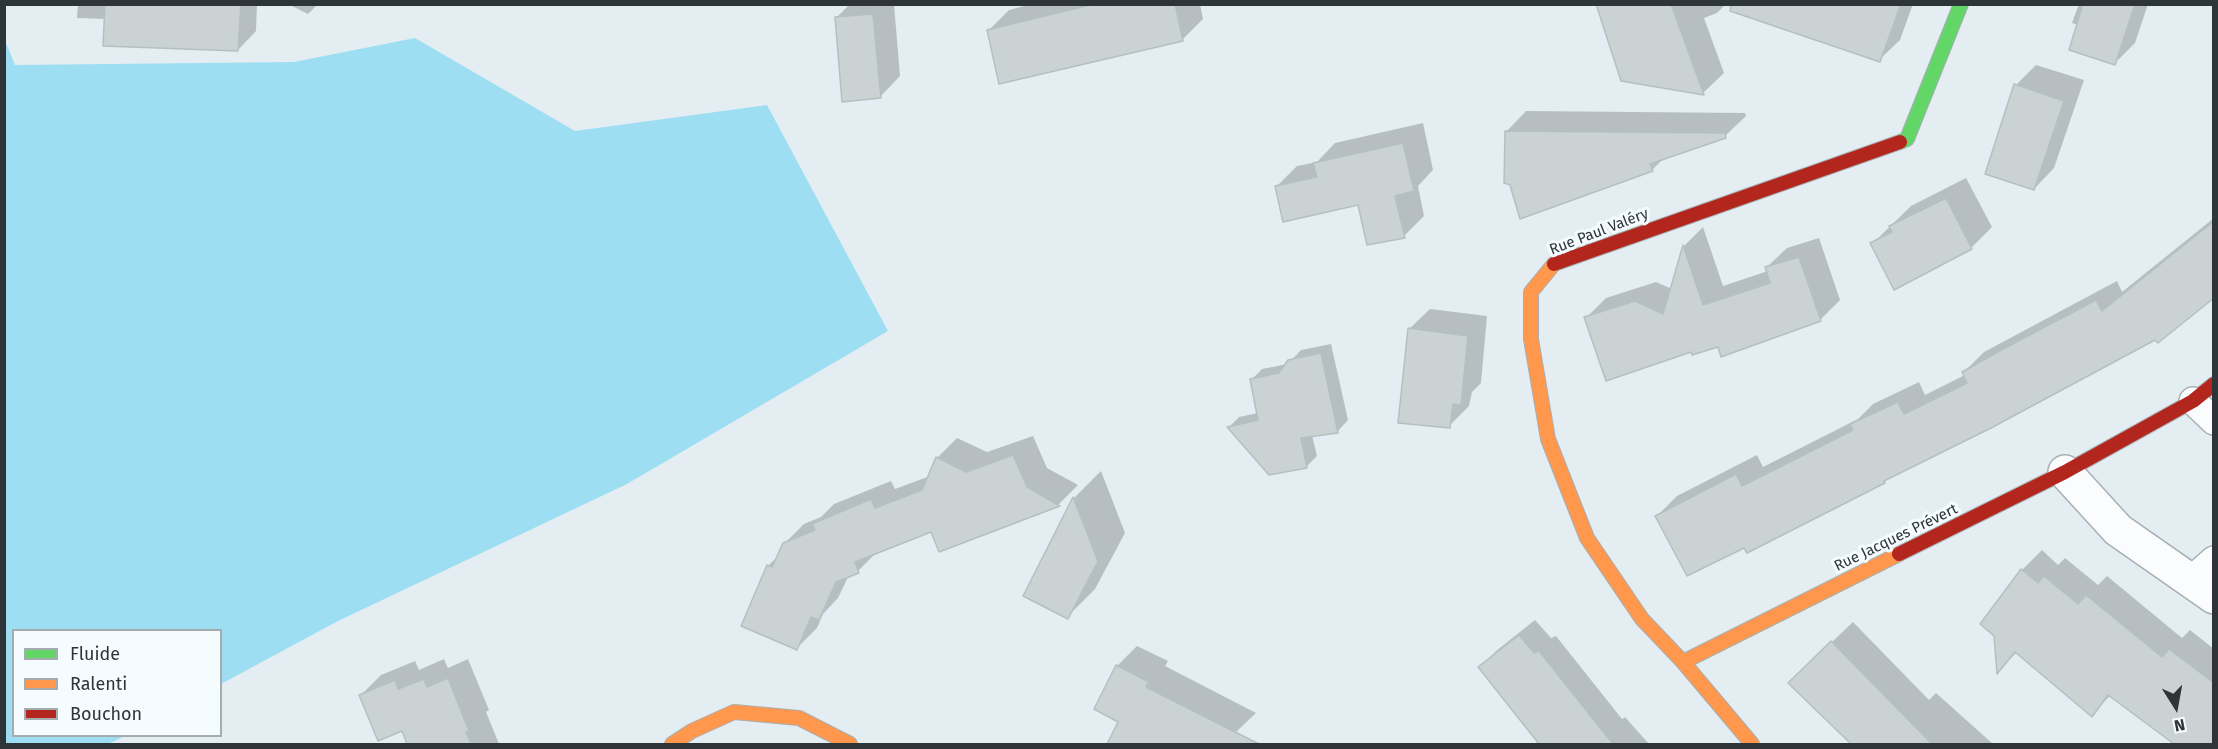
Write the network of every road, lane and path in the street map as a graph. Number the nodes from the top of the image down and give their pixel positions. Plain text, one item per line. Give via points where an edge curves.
1 (1961, 4) edge
2 (2203, 392) edge
3 (2214, 421) edge
4 (2065, 472) junction
5 (2214, 560) edge
6 (2201, 590) edge
7 (1683, 662) junction
8 (672, 744) edge
9 (850, 744) edge
10 (1752, 744) edge

1 - 7 street, Rue Paul Valéry via 1907,139 1554,264 1532,292 1531,339 1548,440 1587,538 1642,619
2 - 3 lane
2 - 4 street, Rue Jacques Prévert
4 - 6 street via 2118,530
4 - 7 street, Rue Jacques Prévert
5 - 6 lane
7 - 10 street
8 - 9 street via 734,712 799,718

